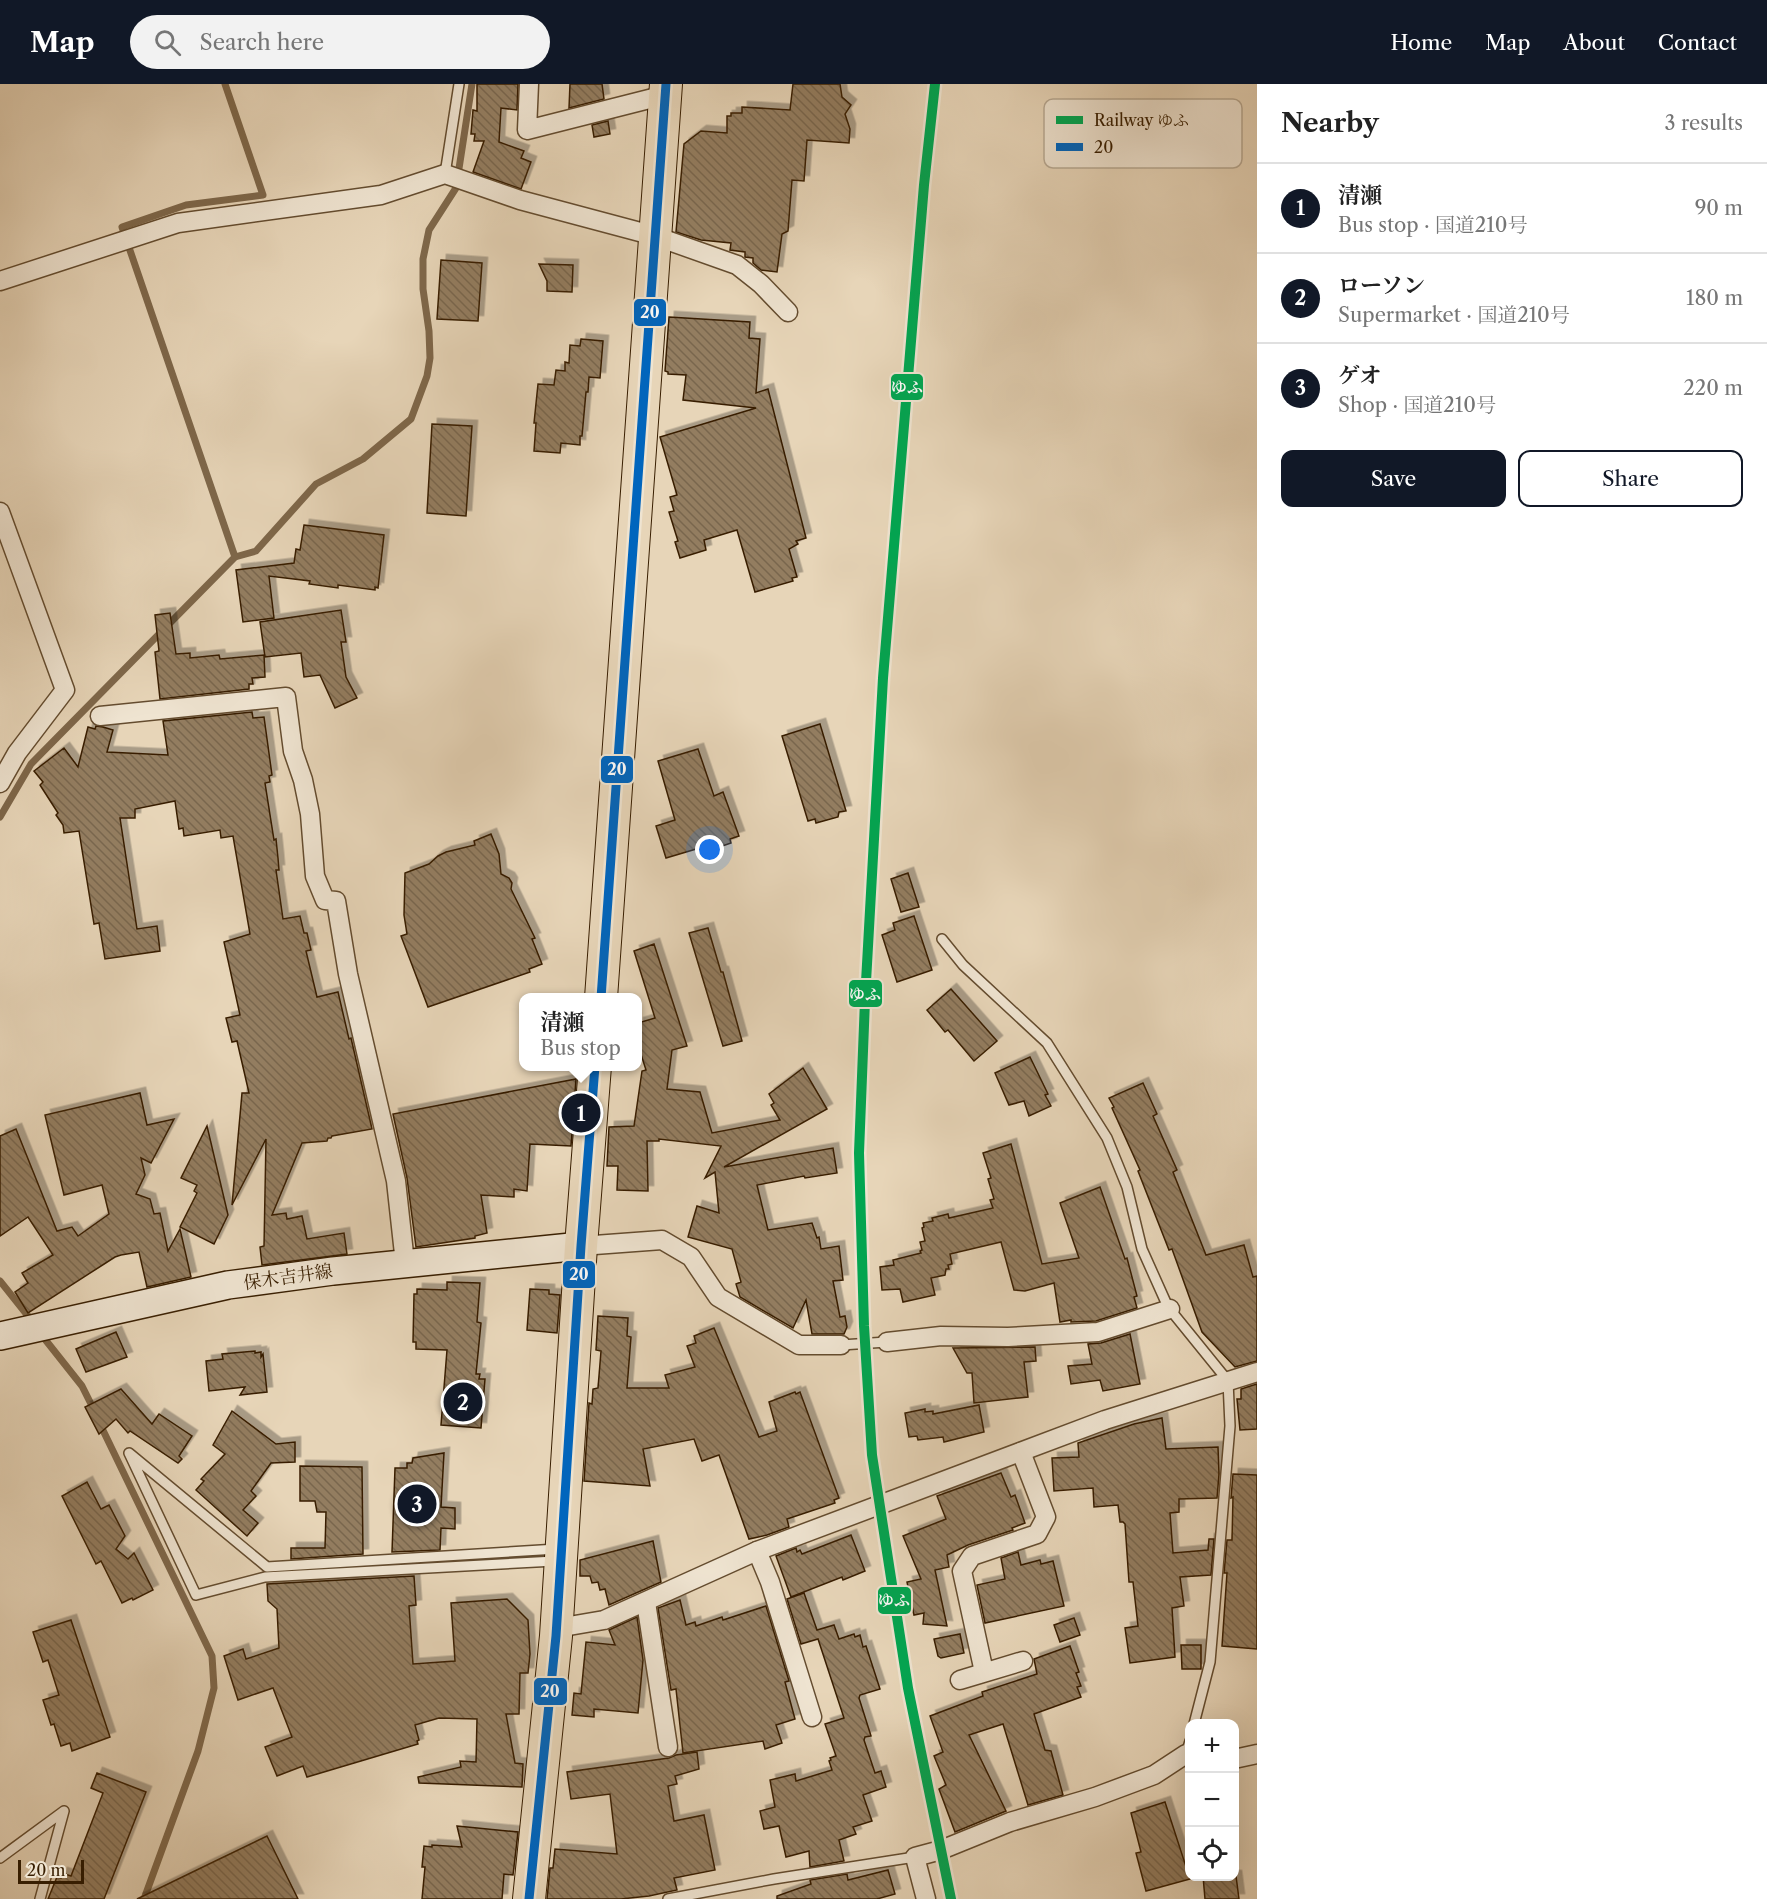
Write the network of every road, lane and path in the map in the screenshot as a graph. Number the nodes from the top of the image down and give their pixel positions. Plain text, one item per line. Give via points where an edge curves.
1 (459, 84) edge
2 (529, 84) edge
3 (665, 89) edge
4 (454, 176) junction
5 (655, 236) junction
6 (0, 281) edge
7 (788, 312) dead end
8 (0, 512) edge
9 (100, 716) dead end
10 (0, 783) edge
11 (942, 939) dead end
12 (601, 993) edge
13 (595, 1071) edge
14 (581, 1246) junction
15 (405, 1263) junction
16 (1170, 1309) junction
17 (8, 1334) edge
18 (887, 1342) joint
19 (841, 1345) joint
20 (1257, 1372) edge
21 (1228, 1381) junction
22 (1021, 1452) junction
23 (757, 1551) junction
24 (561, 1555) junction
25 (646, 1602) junction
26 (557, 1625) junction
27 (1023, 1661) dead end
28 (984, 1672) junction
29 (960, 1680) dead end
30 (812, 1717) dead end
31 (1195, 1719) edge
32 (668, 1747) dead end
33 (1185, 1752) edge
34 (1257, 1755) edge
35 (1239, 1758) edge
36 (915, 1857) junction
37 (0, 1858) edge
38 (40, 1899) edge
39 (529, 1899) edge
40 (668, 1899) edge
41 (926, 1899) edge

1 - 4 lane
2 - 3 street via 527,130
3 - 5 highway
4 - 5 street via 520,200
4 - 6 street via 381,195 177,223
5 - 7 street via 737,265
5 - 12 highway
8 - 10 street via 65,690 17,753
9 - 15 street via 286,697 293,752 310,814 315,876 325,900 336,901 348,974 396,1181
11 - 16 lane via 963,965 1047,1042 1107,1138 1127,1187 1142,1249
13 - 14 highway
14 - 15 main road, 保木吉井線
14 - 19 street via 662,1240 691,1257 718,1297 778,1333 799,1345
14 - 24 highway
15 - 17 main road, 保木吉井線 via 228,1285
16 - 18 street via 1098,1332 941,1336
16 - 21 lane
18 - 19 lane
20 - 21 street
21 - 22 street via 1125,1413
21 - 31 lane via 1230,1426 1210,1662
22 - 23 street
22 - 28 street via 1046,1517 1037,1534 972,1556 962,1571
23 - 25 street
23 - 30 street
24 - 24 lane via 265,1577 196,1595 129,1453 267,1567
24 - 26 highway
25 - 26 street via 604,1620
25 - 32 street
26 - 39 highway
27 - 28 street
28 - 29 street
33 - 36 street via 1154,1775
34 - 35 street
36 - 40 lane
36 - 41 street
37 - 38 lane via 64,1811

